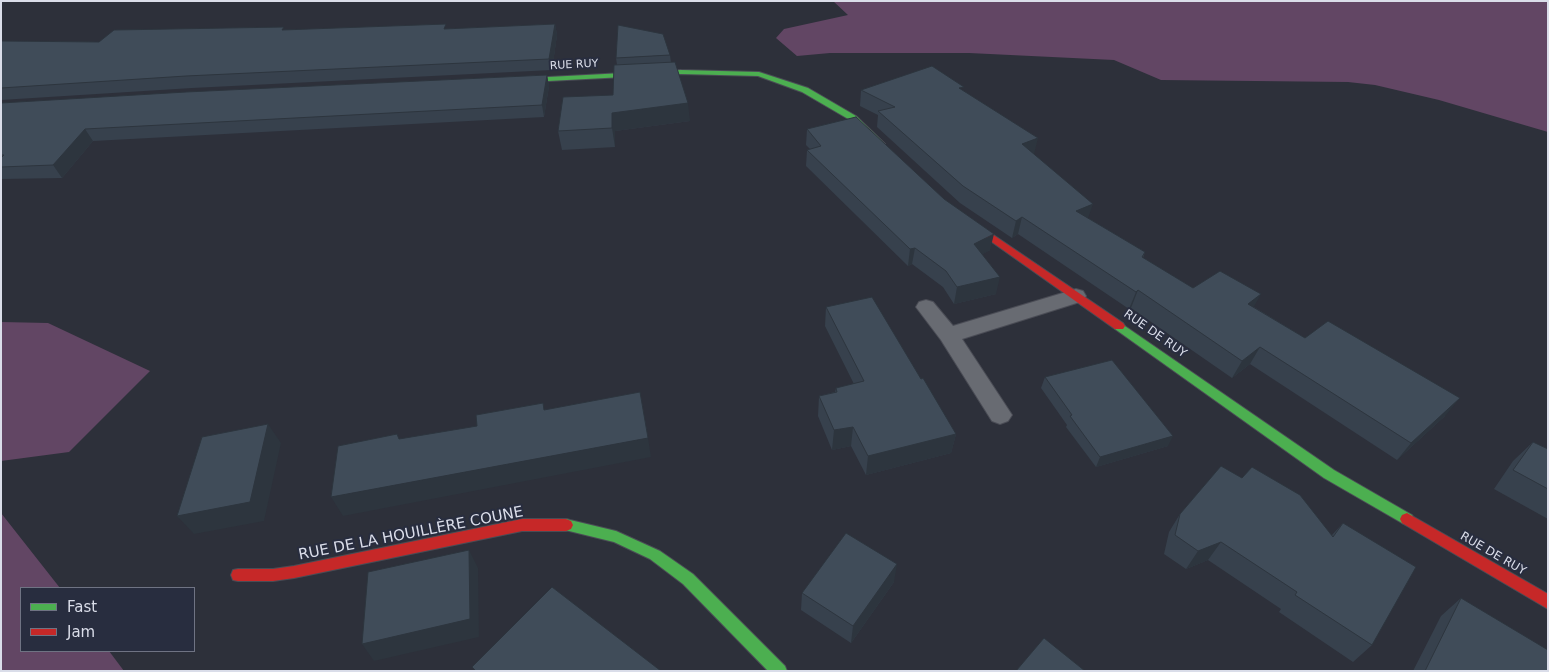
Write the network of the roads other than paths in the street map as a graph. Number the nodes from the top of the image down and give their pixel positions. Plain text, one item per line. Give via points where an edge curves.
1 (501, 81) edge
2 (888, 150) edge
3 (951, 209) edge
4 (1076, 296) junction
5 (926, 308) dead end
6 (949, 335) junction
7 (1000, 415) dead end
8 (238, 575) dead end
9 (1548, 602) edge
10 (779, 671) edge

1 - 2 street, RUE RUY via 681,72 759,74 805,90 853,118
3 - 4 street, RUE DE RUY
4 - 6 lane
4 - 9 street, RUE DE RUY via 1329,474
5 - 6 lane
6 - 7 lane
8 - 10 street, RUE DE LA HOUILLÈRE COUNE via 294,572 522,525 578,527 616,538 655,555 688,579

